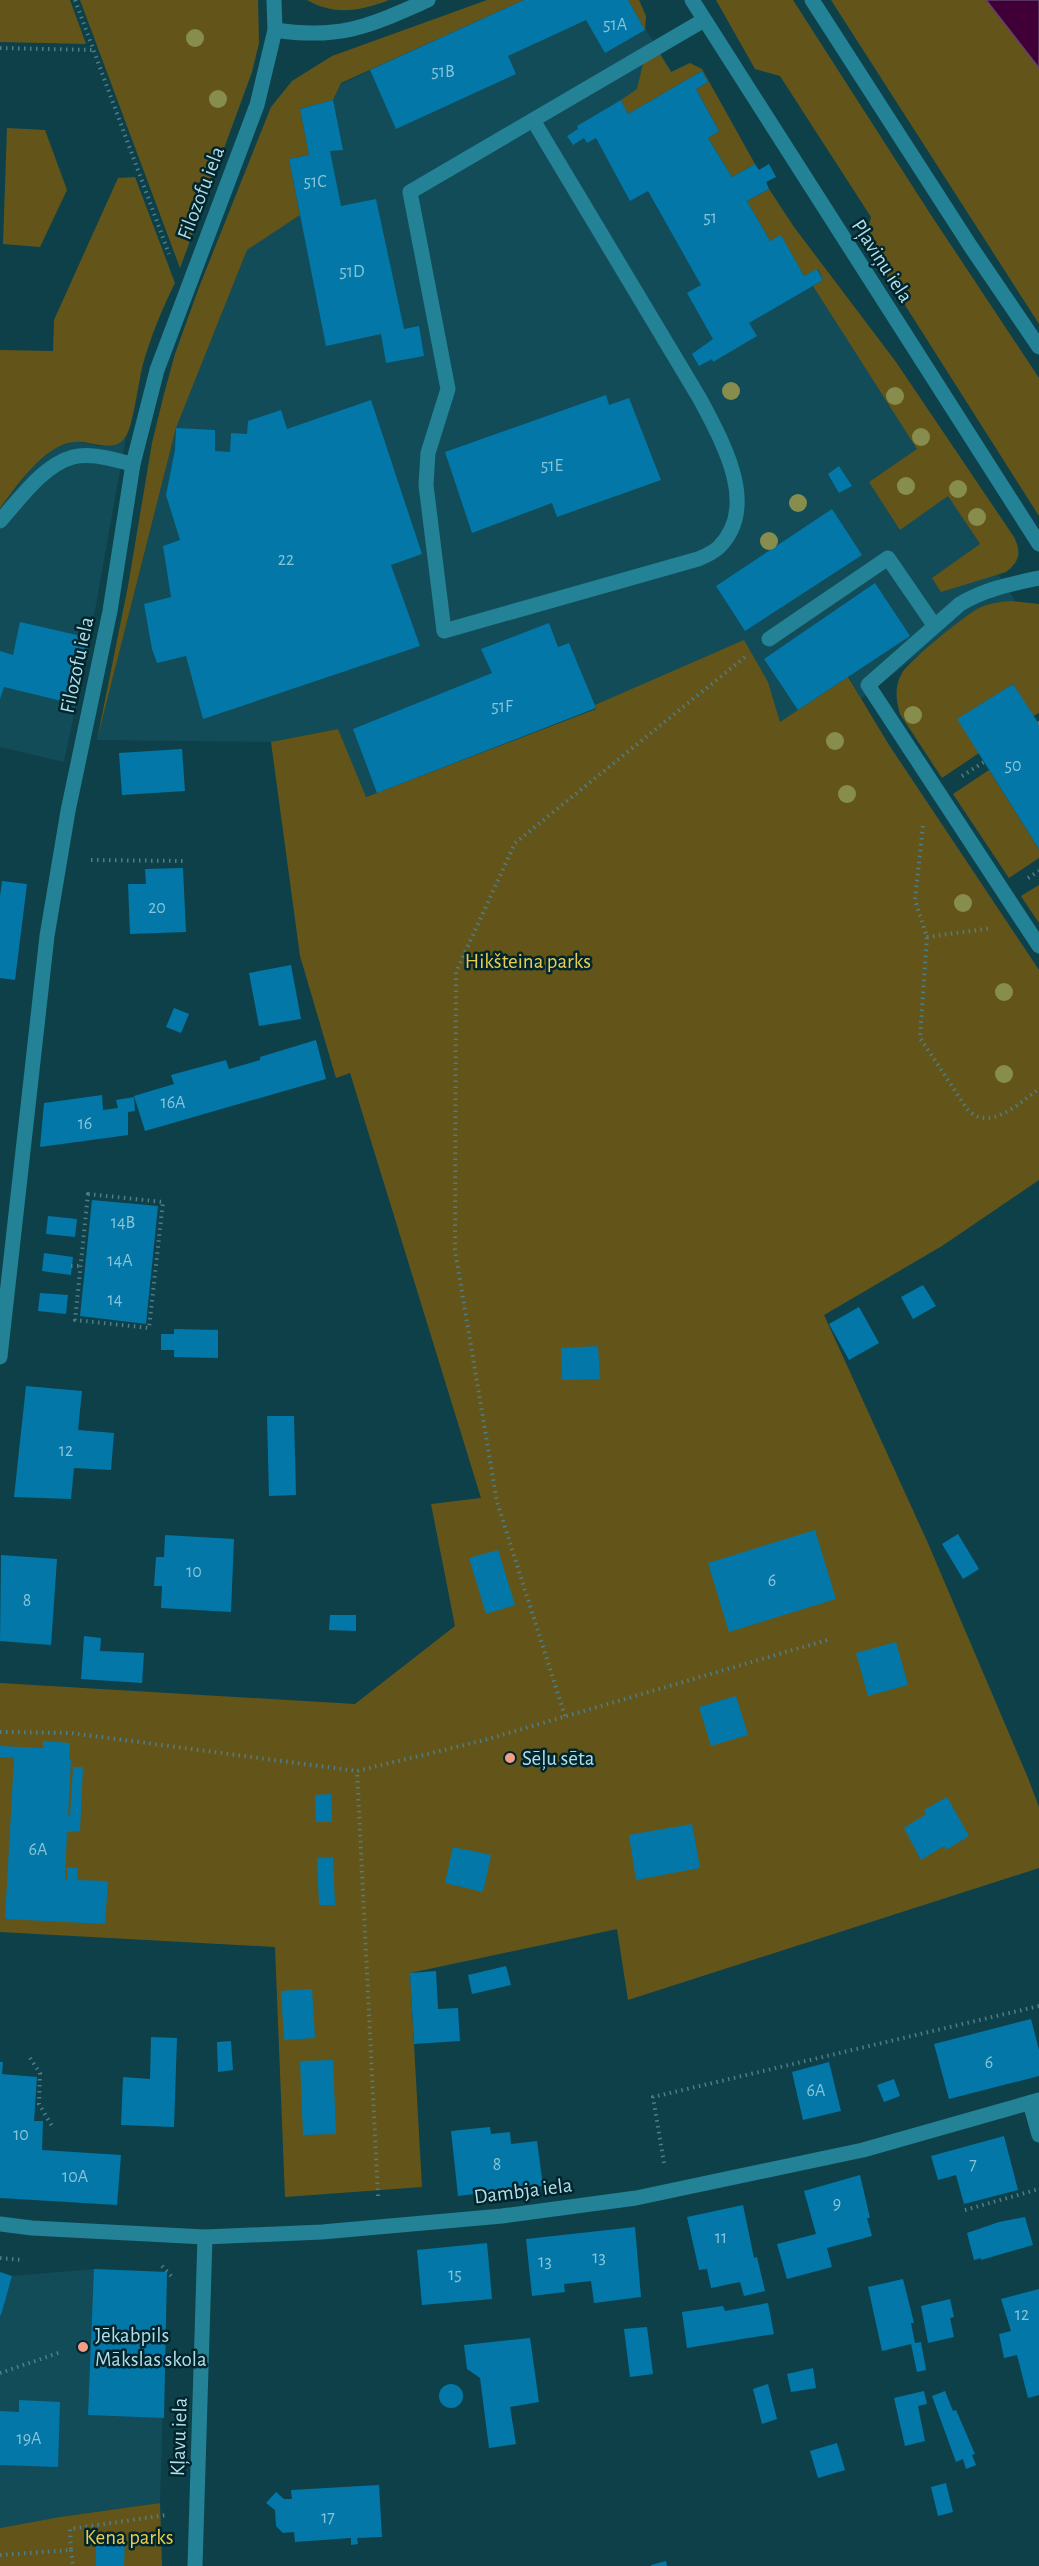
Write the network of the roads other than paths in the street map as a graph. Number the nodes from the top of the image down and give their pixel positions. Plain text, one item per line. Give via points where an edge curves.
1 (274, 0) edge
2 (428, 0) edge
3 (692, 0) edge
4 (812, 0) edge
5 (704, 20) junction
6 (275, 30) junction
7 (533, 120) junction
8 (1039, 347) edge
9 (133, 464) junction
10 (0, 522) edge
11 (1039, 544) edge
12 (1039, 578) edge
13 (934, 625) junction
14 (769, 639) road end
15 (1039, 946) edge
16 (0, 1357) edge
17 (1035, 2101) edge
18 (1039, 2135) edge
19 (0, 2224) edge
20 (205, 2237) junction
21 (195, 2566) edge

1 - 6 street, Filozofu iela
2 - 6 street via 370,26 339,33
3 - 5 street, Pļaviņu iela
4 - 8 street
5 - 7 street
5 - 11 street, Pļaviņu iela
6 - 9 street, Filozofu iela via 257,105 157,370
7 - 7 street via 719,434 737,493 735,516 723,543 699,559 444,631 426,485 428,453 448,389 410,192
9 - 10 street via 89,456 60,462
9 - 16 street, Filozofu iela via 110,611 60,859 31,1071
12 - 13 street via 974,596
13 - 14 street via 888,558
13 - 15 street via 867,685
17 - 18 street
17 - 20 street, Dambja iela via 863,2150 670,2191 502,2216
19 - 20 street, Dambja iela
20 - 21 street, Kļavu iela

